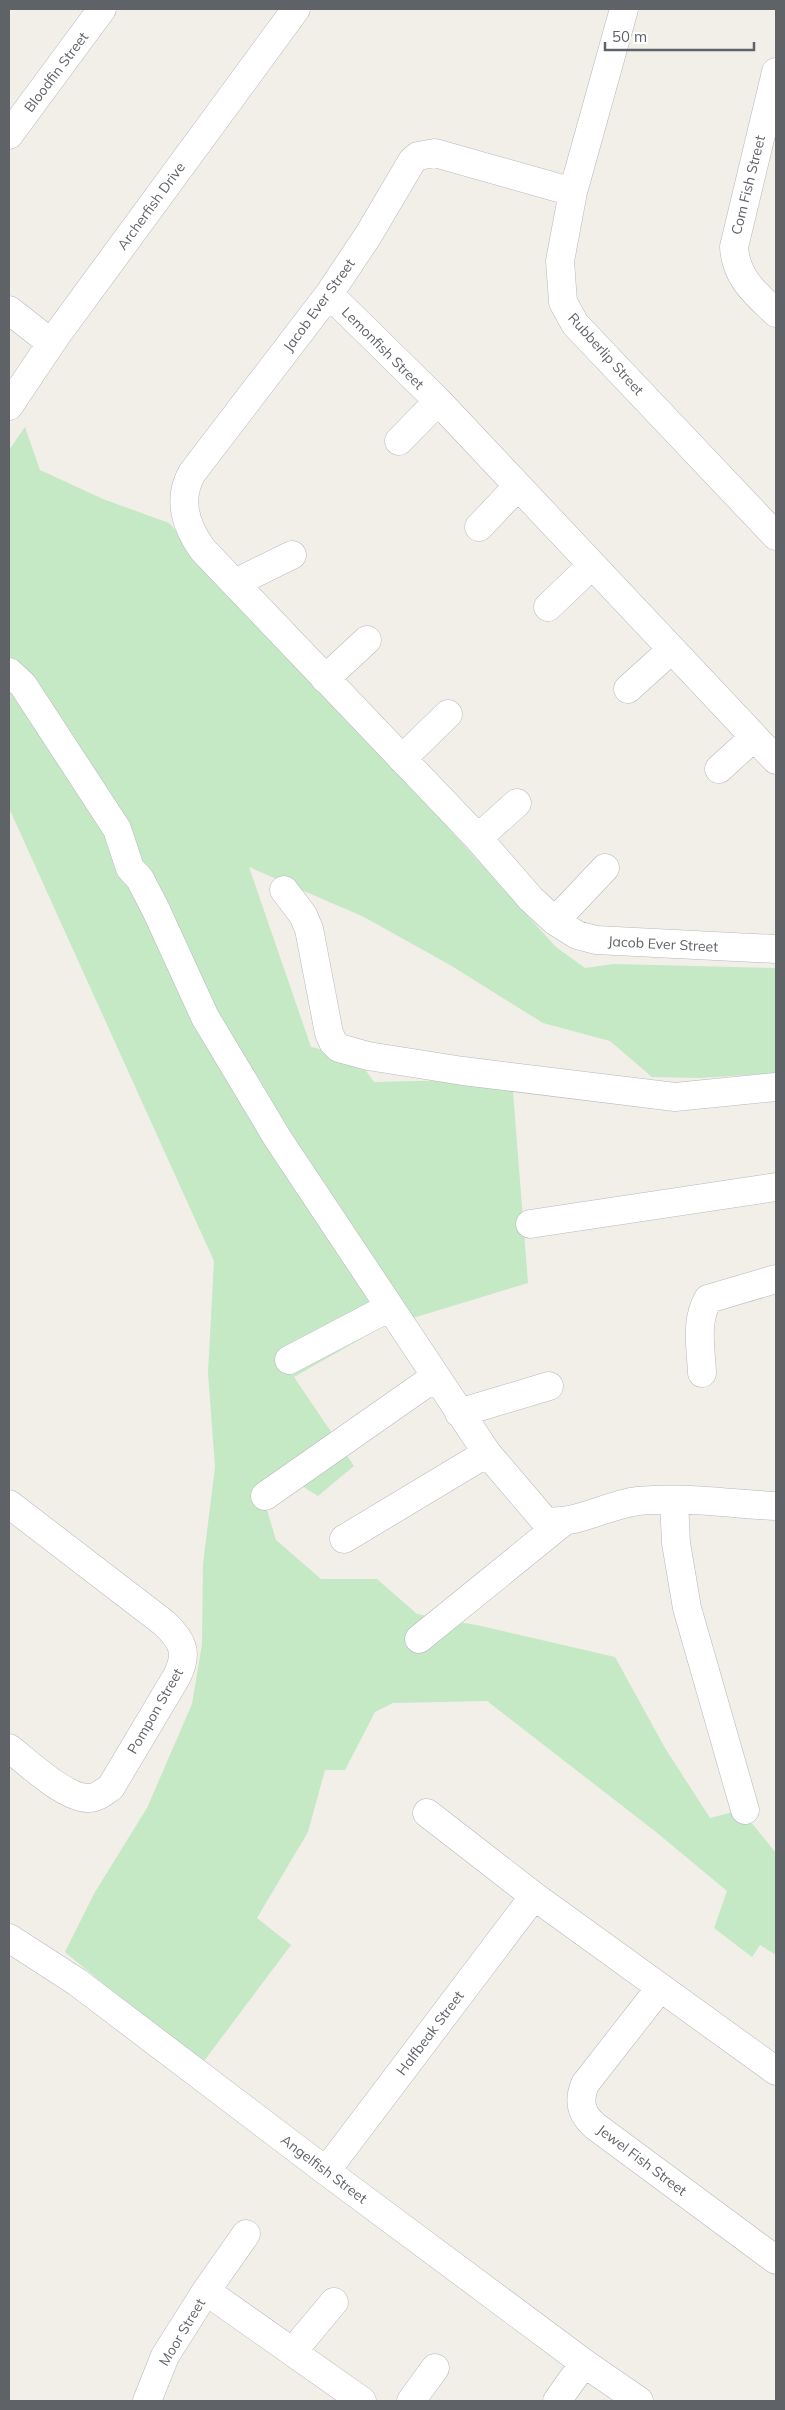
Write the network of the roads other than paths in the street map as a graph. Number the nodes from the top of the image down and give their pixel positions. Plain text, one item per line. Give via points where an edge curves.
1 (102, 9) edge
2 (296, 9) edge
3 (624, 9) edge
4 (776, 72) edge
5 (9, 135) edge
6 (572, 192) junction
7 (329, 294) junction
8 (9, 310) edge
9 (776, 313) edge
10 (51, 343) junction
11 (438, 401) junction
12 (9, 406) edge
13 (399, 441) dead end
14 (517, 488) junction
15 (479, 527) dead end
16 (776, 536) edge
17 (292, 555) dead end
18 (591, 566) junction
19 (235, 583) junction
20 (548, 607) dead end
21 (367, 640) dead end
22 (671, 650) junction
23 (9, 672) edge
24 (325, 679) junction
25 (628, 689) dead end
26 (448, 714) dead end
27 (754, 737) junction
28 (402, 759) junction
29 (776, 760) edge
30 (719, 770) dead end
31 (517, 803) dead end
32 (478, 838) junction
33 (605, 868) dead end
34 (284, 890) dead end
35 (555, 921) junction
36 (776, 949) edge
37 (776, 1087) edge
38 (776, 1187) edge
39 (530, 1224) dead end
40 (776, 1279) edge
41 (390, 1307) junction
42 (289, 1360) dead end
43 (702, 1373) dead end
44 (435, 1377) junction
45 (549, 1386) dead end
46 (460, 1413) junction
47 (487, 1453) junction
48 (265, 1496) dead end
49 (674, 1500) junction
50 (9, 1504) edge
51 (776, 1506) edge
52 (562, 1524) junction
53 (344, 1539) dead end
54 (419, 1639) dead end
55 (9, 1748) edge
56 (745, 1810) dead end
57 (427, 1813) dead end
58 (534, 1896) junction
59 (9, 1938) edge
60 (660, 1988) junction
61 (776, 2071) edge
62 (326, 2171) junction
63 (246, 2234) dead end
64 (776, 2260) edge
65 (206, 2291) junction
66 (334, 2302) dead end
67 (293, 2351) junction
68 (584, 2363) junction
69 (435, 2368) dead end
70 (147, 2401) edge
71 (362, 2401) edge
72 (411, 2401) edge
73 (557, 2401) edge
74 (639, 2401) edge

1 - 5 street, Bloodfin Street
2 - 10 street, Archerfish Drive
3 - 6 street, Rubberlip Street
4 - 9 street, Com Fish Street via 734,247 736,265 743,280
6 - 7 street, Jacob Ever Street via 444,155 418,156 406,168 378,220
6 - 16 street, Rubberlip Street via 560,261 565,309 575,324
7 - 11 street, Lemonfish Street
7 - 19 street, Jacob Ever Street via 187,481 184,503 190,528 203,550
8 - 10 street
10 - 12 street, Archerfish Drive
11 - 13 street
11 - 14 street, Lemonfish Street
14 - 15 street
14 - 18 street, Lemonfish Street
17 - 19 street
18 - 20 street
18 - 22 street, Lemonfish Street
19 - 24 street, Jacob Ever Street
21 - 24 street
22 - 25 street
22 - 27 street, Lemonfish Street
23 - 41 street via 23,685 117,829 130,868 140,879 156,910 205,1017 278,1139
24 - 28 street, Jacob Ever Street
26 - 28 street
27 - 29 street, Lemonfish Street
27 - 30 street
28 - 32 street, Jacob Ever Street
31 - 32 street
32 - 35 street, Jacob Ever Street via 531,899
33 - 35 street
34 - 37 street via 309,928 329,1033 339,1048 368,1056 463,1071 675,1097
35 - 36 street, Jacob Ever Street via 577,934 596,940
38 - 39 street
40 - 43 street via 708,1300 700,1321
41 - 42 street
41 - 44 street
44 - 46 street
44 - 48 street
45 - 46 street
46 - 47 street
47 - 52 street via 545,1521
47 - 53 street
49 - 51 street
49 - 52 street via 637,1501
49 - 56 street via 676,1543 687,1608
50 - 55 street, Pompon Street via 164,1623 181,1645 184,1660 111,1786 103,1793 86,1798 73,1794
52 - 54 street
57 - 58 street
58 - 60 street
58 - 62 street, Halfbeak Street
59 - 62 street, Angelfish Street via 78,1982
60 - 61 street
60 - 64 street, Jewel Fish Street via 585,2084 581,2099 583,2111 595,2126
62 - 68 street, Angelfish Street
63 - 65 street, Moor Street
65 - 67 street, Moor Street
65 - 70 street, Moor Street via 169,2350
66 - 67 street
67 - 71 street, Moor Street
68 - 73 street
68 - 74 street, Angelfish Street
69 - 72 street

